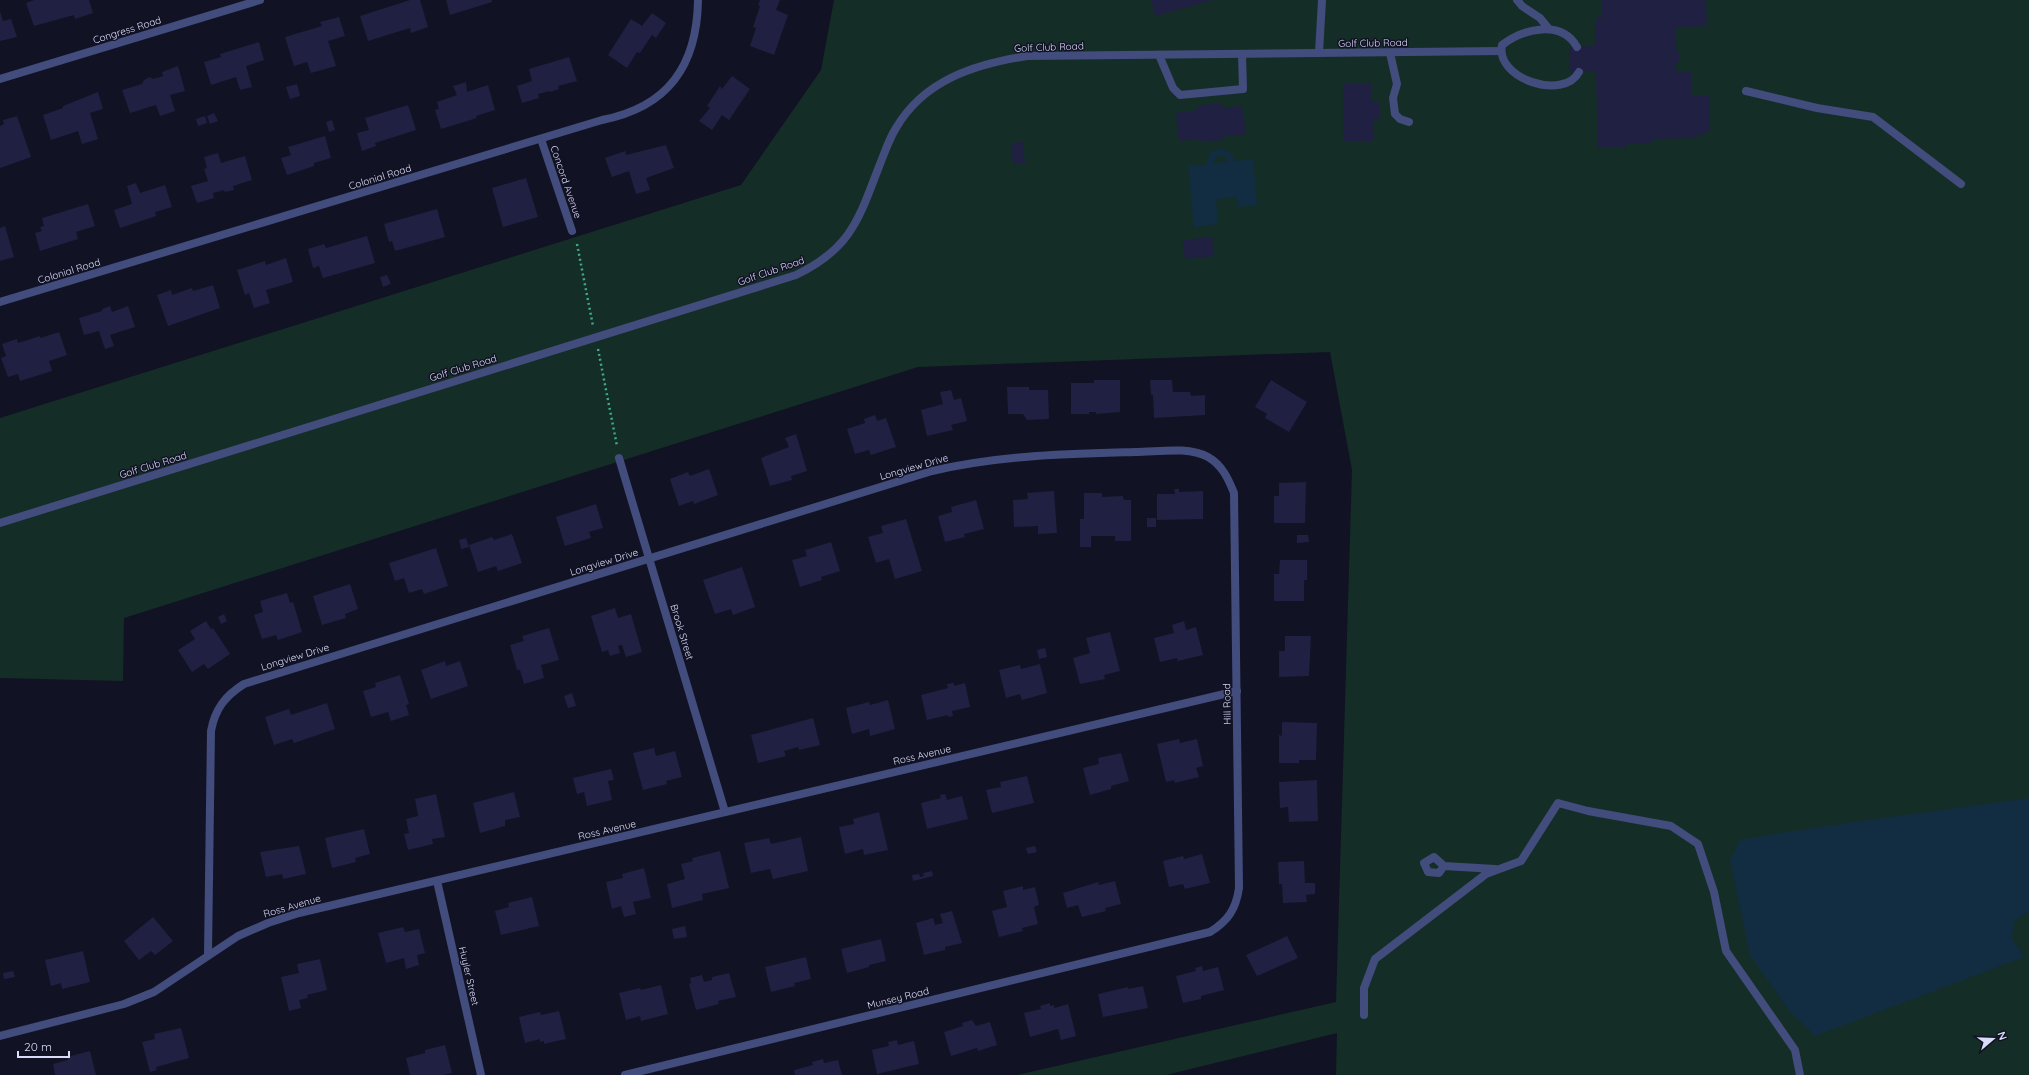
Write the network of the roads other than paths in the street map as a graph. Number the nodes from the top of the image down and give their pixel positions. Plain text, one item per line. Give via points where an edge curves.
1 (260, 0) edge
2 (698, 0) edge
3 (1322, 0) edge
4 (1517, 1) edge
5 (1549, 29) junction
6 (1577, 47) dead end
7 (1501, 51) junction
8 (1319, 53) junction
9 (1390, 53) junction
10 (1242, 54) junction
11 (1159, 55) junction
12 (1579, 72) dead end
13 (0, 79) edge
14 (1746, 91) dead end
15 (1408, 122) dead end
16 (541, 139) junction
17 (1961, 184) dead end
18 (572, 232) dead end
19 (0, 302) edge
20 (619, 458) dead end
21 (1234, 493) joint
22 (0, 523) edge
23 (649, 558) junction
24 (1237, 691) junction
25 (725, 812) junction
26 (1444, 866) dead end
27 (1498, 870) junction
28 (437, 881) junction
29 (1232, 913) joint
30 (208, 954) junction
31 (1364, 1016) dead end
32 (0, 1036) edge
33 (481, 1075) edge
34 (625, 1075) edge
35 (1800, 1075) edge

1 - 13 street, Congress Road
2 - 16 street, Colonial Road via 693,46 673,82 656,98 620,117
3 - 8 street
4 - 5 street via 1540,18
5 - 6 street via 1566,35
5 - 7 street via 1519,35 1502,45
7 - 9 street, Golf Club Road
7 - 12 street via 1513,73 1533,82 1564,85
8 - 9 street, Golf Club Road
8 - 10 street, Golf Club Road
9 - 15 street via 1397,84 1393,98 1395,114
10 - 11 street, Golf Club Road
10 - 11 street via 1243,88 1180,95 1173,88
11 - 22 street, Golf Club Road via 1026,56 998,60 947,79 928,92 896,127 859,219 848,236 834,252 816,266 796,275
14 - 17 street via 1817,108 1873,117
16 - 18 street, Concord Avenue
16 - 19 street, Colonial Road
20 - 23 street, Brook Street
21 - 23 street, Longview Drive via 1228,477 1219,465 1208,457 1195,453 1107,452 1003,458 932,471
21 - 24 street, Hill Road
23 - 25 street, Brook Street
23 - 30 street, Longview Drive via 244,684 230,693 219,706 210,732
24 - 25 street, Ross Avenue
24 - 29 street, Hill Road via 1240,888
25 - 28 street, Ross Avenue
26 - 27 street
27 - 31 street via 1486,874 1375,959 1364,988
27 - 35 street via 1521,861 1558,803 1671,826 1698,844 1714,892 1726,951 1795,1050
28 - 30 street, Ross Avenue via 299,913 238,936
28 - 33 street, Huyler Street
29 - 34 street, Munsey Road via 1222,925 1210,932
30 - 32 street, Ross Avenue via 154,992 124,1004

